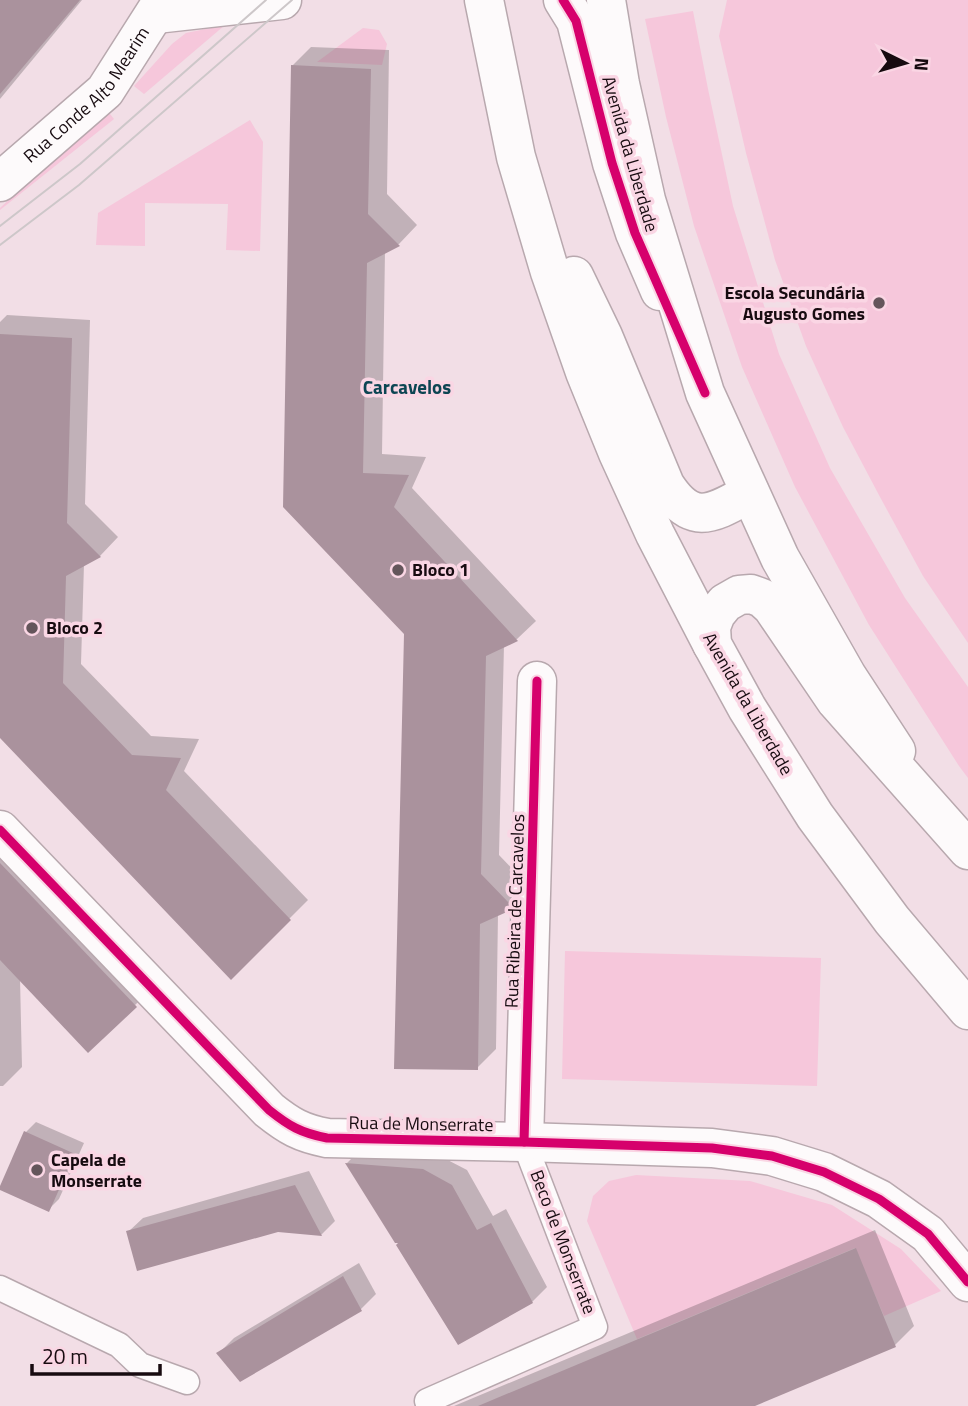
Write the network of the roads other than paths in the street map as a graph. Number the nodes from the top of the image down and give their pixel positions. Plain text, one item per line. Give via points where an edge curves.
1 (282, 0) edge
2 (484, 0) edge
3 (563, 0) edge
4 (606, 0) edge
5 (160, 7) edge
6 (516, 157) junction
7 (0, 182) edge
8 (705, 393) junction
9 (750, 493) junction
10 (712, 644) junction
11 (537, 681) dead end
12 (0, 830) edge
13 (968, 850) edge
14 (968, 1010) edge
15 (524, 1142) junction
16 (968, 1282) edge
17 (0, 1288) edge
18 (187, 1382) dead end
19 (427, 1401) dead end

1 - 5 main road
2 - 6 main road, Avenida da Liberdade
3 - 8 main road, Avenida da Liberdade via 576,21 635,233
4 - 8 main road, Avenida da Liberdade via 646,200
5 - 7 main road, Rua Conde Alto Mearim via 105,91
6 - 9 main road via 603,335 665,485 686,509 708,513
6 - 10 main road, Avenida da Liberdade via 585,372 654,534
8 - 9 main road, Avenida da Liberdade
9 - 13 main road, Avenida da Liberdade via 780,558 847,677
10 - 13 main road via 716,614 725,603 738,595 762,598 836,701
10 - 14 main road, Avenida da Liberdade via 815,816
11 - 15 main road, Rua Ribeira de Carcavelos
12 - 15 main road, Rua de Monserrate via 269,1110 289,1125 327,1138
15 - 16 main road, Rua de Monserrate via 712,1148 772,1156 824,1172 879,1199 928,1234
15 - 19 lane, Beco de Monserrate via 595,1327
17 - 18 lane via 119,1345 140,1365

